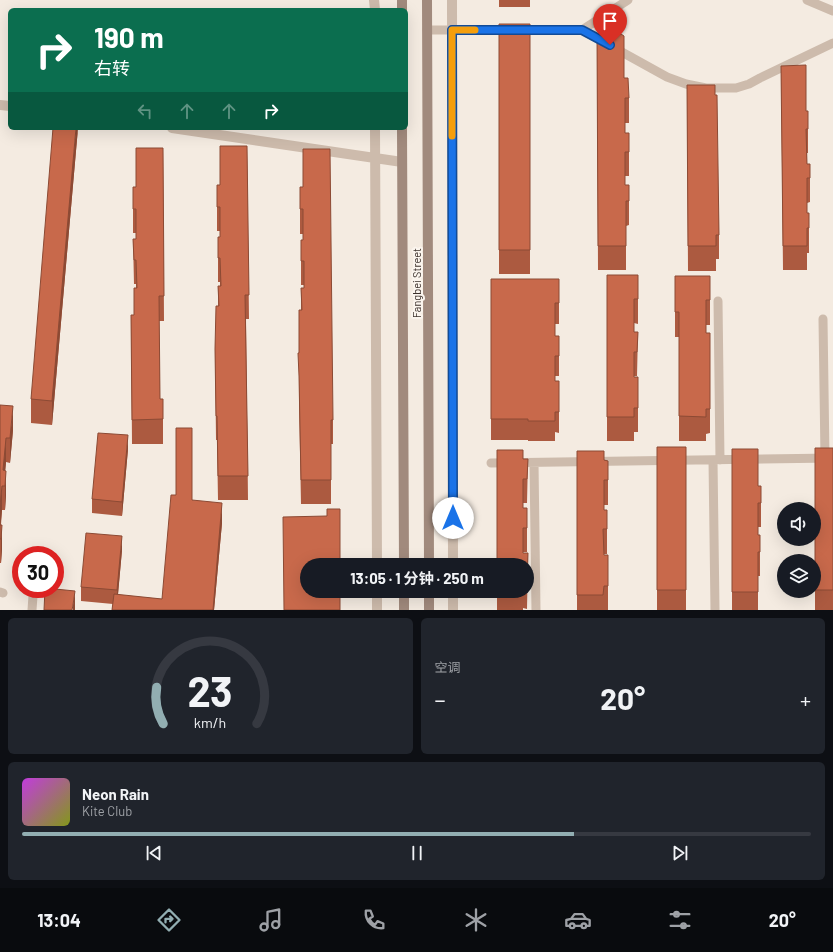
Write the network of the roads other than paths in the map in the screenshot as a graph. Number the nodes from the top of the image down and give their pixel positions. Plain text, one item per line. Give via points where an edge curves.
1 (427, 0) edge
2 (452, 0) edge
3 (628, 0) edge
4 (807, 0) edge
5 (833, 11) edge
6 (427, 30) junction
7 (452, 30) junction
8 (582, 30) junction
9 (833, 43) edge
10 (186, 130) edge
11 (375, 130) edge
12 (402, 130) edge
13 (375, 158) junction
14 (402, 162) junction
15 (718, 301) dead end
16 (824, 319) dead end
17 (829, 458) edge
18 (716, 460) junction
19 (491, 463) dead end
20 (534, 463) junction
21 (377, 558) edge
22 (404, 558) edge
23 (429, 558) edge
24 (453, 558) edge
25 (33, 598) edge
26 (377, 598) edge
27 (404, 598) edge
28 (429, 598) edge
29 (453, 598) edge
30 (32, 610) edge
31 (377, 610) edge
32 (404, 610) edge
33 (429, 610) edge
34 (453, 610) edge
35 (536, 610) edge
36 (715, 610) edge

1 - 6 main road, Fangbei Street
2 - 7 street
3 - 8 lane
4 - 5 lane
6 - 7 lane
6 - 23 main road, Fangbei Street
7 - 8 lane
7 - 24 street
8 - 9 lane via 667,77 686,84 715,89 736,88 749,84
10 - 13 street
11 - 13 street
12 - 14 main road, Fangbei Street
13 - 14 street
13 - 21 street
14 - 22 main road, Fangbei Street
15 - 18 lane
16 - 17 lane
17 - 18 lane
18 - 20 lane
18 - 36 lane
19 - 20 lane
20 - 35 lane
25 - 30 lane
26 - 31 street
27 - 32 main road
28 - 33 main road
29 - 34 street

